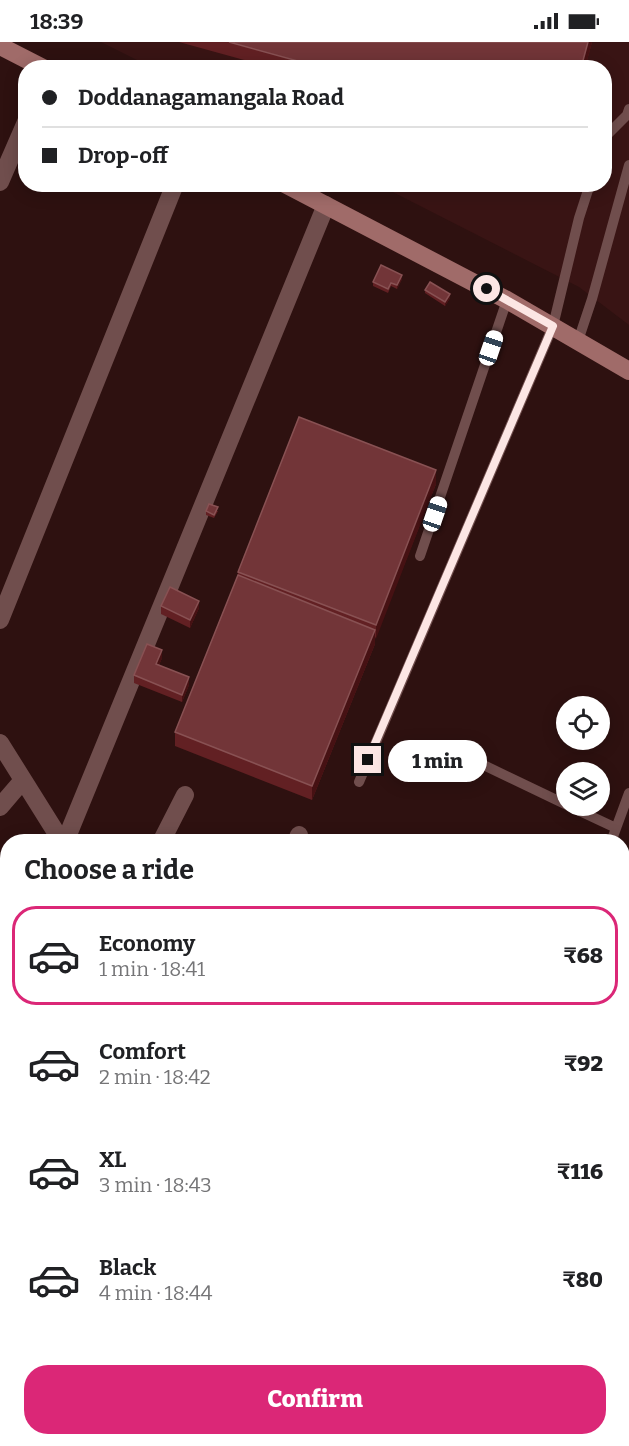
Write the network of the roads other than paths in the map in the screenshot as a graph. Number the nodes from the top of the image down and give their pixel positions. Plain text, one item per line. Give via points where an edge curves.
1 (1, 45) edge
2 (28, 60) edge
3 (628, 115) edge
4 (612, 130) edge
5 (18, 140) edge
6 (629, 165) edge
7 (0, 182) edge
8 (172, 192) edge
9 (301, 192) edge
10 (587, 192) edge
11 (326, 205) junction
12 (507, 300) junction
13 (553, 326) junction
14 (578, 341) junction
15 (629, 371) edge
16 (420, 556) dead end
17 (0, 620) edge
18 (0, 743) edge
19 (471, 759) dead end
20 (23, 780) junction
21 (359, 782) dead end
22 (629, 793) edge
23 (185, 795) dead end
24 (556, 799) edge
25 (0, 807) edge
26 (591, 816) edge
27 (616, 828) junction
28 (59, 834) edge
29 (67, 834) edge
30 (165, 834) edge
31 (614, 834) edge

1 - 2 street
3 - 4 lane
5 - 7 street
6 - 14 lane
8 - 17 street
9 - 11 street
10 - 13 lane
11 - 12 street
11 - 29 street
12 - 13 street
12 - 16 lane
13 - 14 street
13 - 21 lane
14 - 15 street
18 - 20 street
19 - 24 lane
20 - 25 street
20 - 28 street
22 - 27 lane
23 - 30 street
26 - 27 lane
27 - 31 lane

